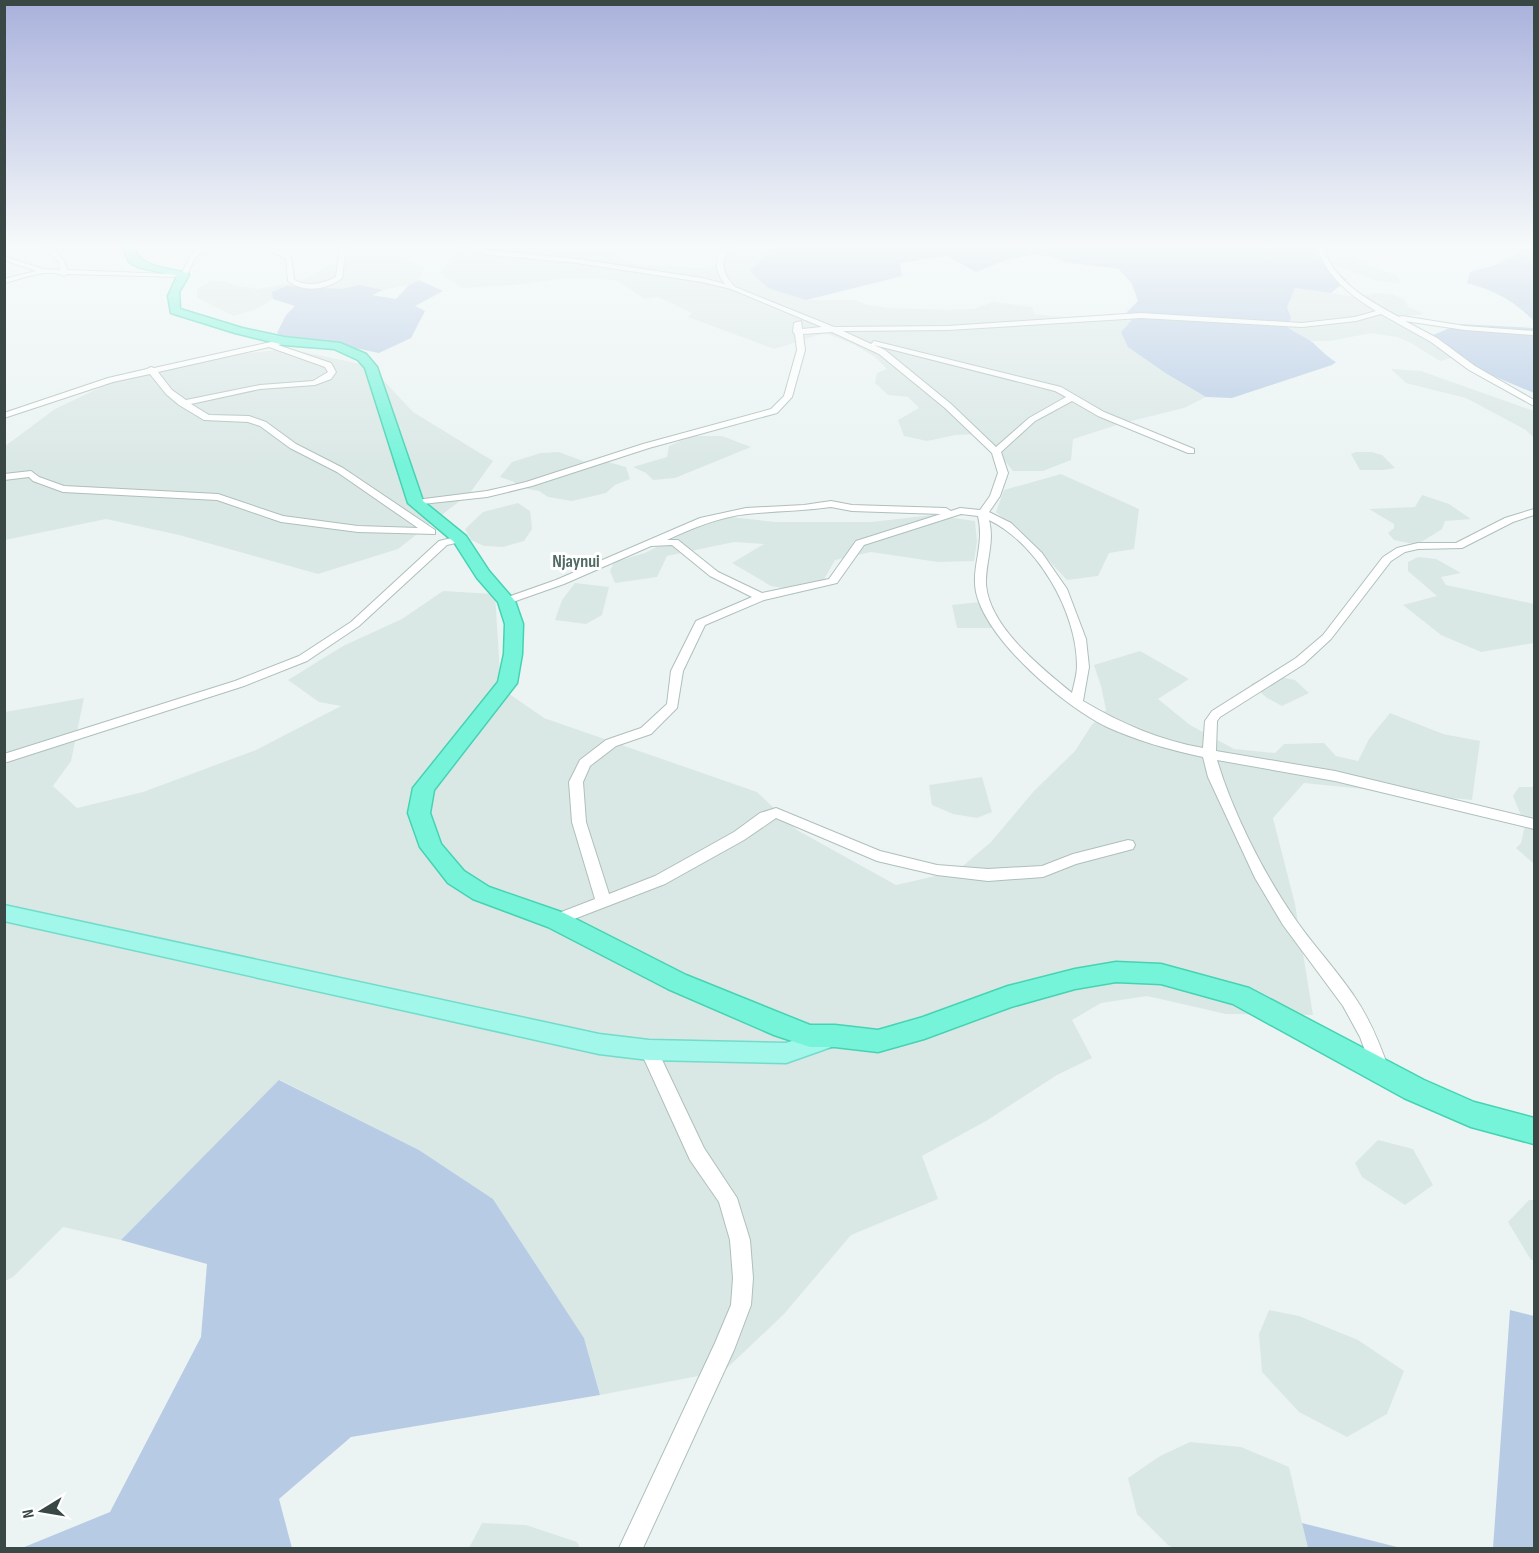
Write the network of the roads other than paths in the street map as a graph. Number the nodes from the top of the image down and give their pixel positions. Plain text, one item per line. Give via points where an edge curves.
1 (202, 319) edge
2 (796, 319) edge
3 (808, 319) edge
4 (1061, 319) edge
5 (1210, 319) edge
6 (1345, 319) edge
7 (1397, 319) edge
8 (1413, 319) edge
9 (830, 328) junction
10 (797, 332) junction
11 (1534, 333) edge
12 (858, 340) junction
13 (278, 343) junction
14 (151, 369) junction
15 (1074, 397) junction
16 (182, 403) junction
17 (1534, 403) edge
18 (4, 416) edge
19 (996, 452) junction
20 (1191, 452) dead end
21 (4, 477) edge
22 (416, 503) junction
23 (960, 511) junction
24 (1534, 512) edge
25 (983, 513) junction
26 (431, 532) junction
27 (460, 539) junction
28 (443, 543) junction
29 (643, 545) junction
30 (761, 597) junction
31 (506, 602) junction
32 (1077, 702) junction
33 (1209, 756) junction
34 (4, 759) edge
35 (1534, 824) edge
36 (1128, 845) dead end
37 (604, 903) junction
38 (4, 913) edge
39 (556, 921) junction
40 (836, 1036) junction
41 (649, 1050) junction
42 (1380, 1070) junction
43 (1534, 1131) edge
44 (631, 1548) edge

1 - 13 highway
2 - 10 street
3 - 9 street
4 - 9 street via 970,327
5 - 6 street via 1282,325
7 - 17 street
8 - 11 street
9 - 10 street
9 - 12 street
10 - 22 street via 801,350 788,397 774,411 646,446 530,484
12 - 15 street via 1034,382
12 - 19 street via 902,368
13 - 14 street
13 - 16 street via 328,365 332,372 315,383 260,387
13 - 22 highway via 336,346 362,357 371,367
14 - 16 street
14 - 18 street
15 - 19 street via 1030,418
15 - 20 street via 1101,414
16 - 26 street via 207,418 249,419 262,424 293,446 340,470
19 - 25 street via 1003,473 995,496
21 - 26 street via 30,474 63,489 218,497 281,519 358,529
22 - 27 highway
23 - 25 street
23 - 29 street via 831,504 746,511 704,520
23 - 30 street via 860,543 833,581
24 - 33 street via 1458,546 1418,546 1401,550 1387,560 1327,637 1300,661 1216,714 1211,722
25 - 32 street via 1007,525 1038,555 1062,589 1080,639 1083,667
25 - 32 street via 987,534 980,570 984,601 1012,647 1053,686
26 - 28 street
27 - 28 street
27 - 31 highway
28 - 34 street via 363,618 322,648 265,675
29 - 30 street via 674,542 714,574
29 - 31 street
30 - 37 street via 700,623 677,671 673,705 646,731 611,743 585,763 576,782 579,822
31 - 39 highway via 514,624 507,683 424,788 419,813 431,847 456,877 480,893
32 - 33 street via 1119,729
33 - 35 street via 1334,776
33 - 42 street via 1262,878 1288,921 1349,1001 1368,1035
36 - 37 street via 1043,871 988,875 937,870 877,856 776,813 660,880
37 - 39 street
38 - 41 main road via 599,1044
39 - 40 highway via 677,982 783,1027 810,1036
40 - 41 main road via 786,1053
40 - 42 highway via 878,1041 1075,979 1116,972 1161,974 1240,995
41 - 44 street via 697,1154 727,1198 740,1240 743,1278 741,1305
42 - 43 highway via 1471,1114

